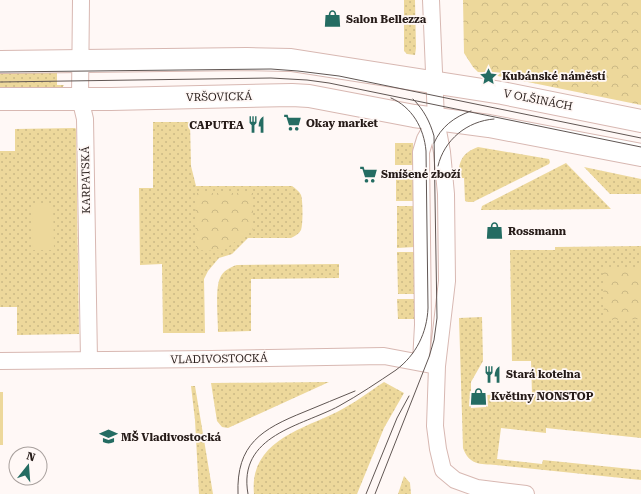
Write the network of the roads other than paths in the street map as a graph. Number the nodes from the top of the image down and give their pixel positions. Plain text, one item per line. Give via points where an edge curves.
1 (81, 0) edge
2 (431, 0) edge
3 (80, 61) junction
4 (0, 62) edge
5 (434, 83) junction
6 (80, 98) junction
7 (0, 99) edge
8 (436, 120) junction
9 (641, 121) edge
10 (641, 156) edge
11 (89, 360) junction
12 (0, 361) edge
13 (421, 362) junction
14 (437, 366) junction
15 (526, 494) edge

1 - 3 street, KARPATSKÁ
2 - 5 street
3 - 4 main road
3 - 5 main road via 291,60
3 - 6 street, KARPATSKÁ
5 - 8 street
5 - 9 main road, V OLŠINÁCH via 502,93
6 - 7 main road, VRŠOVICKÁ
6 - 8 main road, VRŠOVICKÁ via 309,96
6 - 11 street, KARPATSKÁ via 85,119
8 - 10 main road via 489,126
8 - 13 street via 421,152
8 - 14 street via 445,176 448,281
11 - 12 street, VLADIVOSTOCKÁ
11 - 13 street, VLADIVOSTOCKÁ via 384,356
13 - 14 street, VLADIVOSTOCKÁ
14 - 15 street via 436,426 443,470 455,480 470,486

